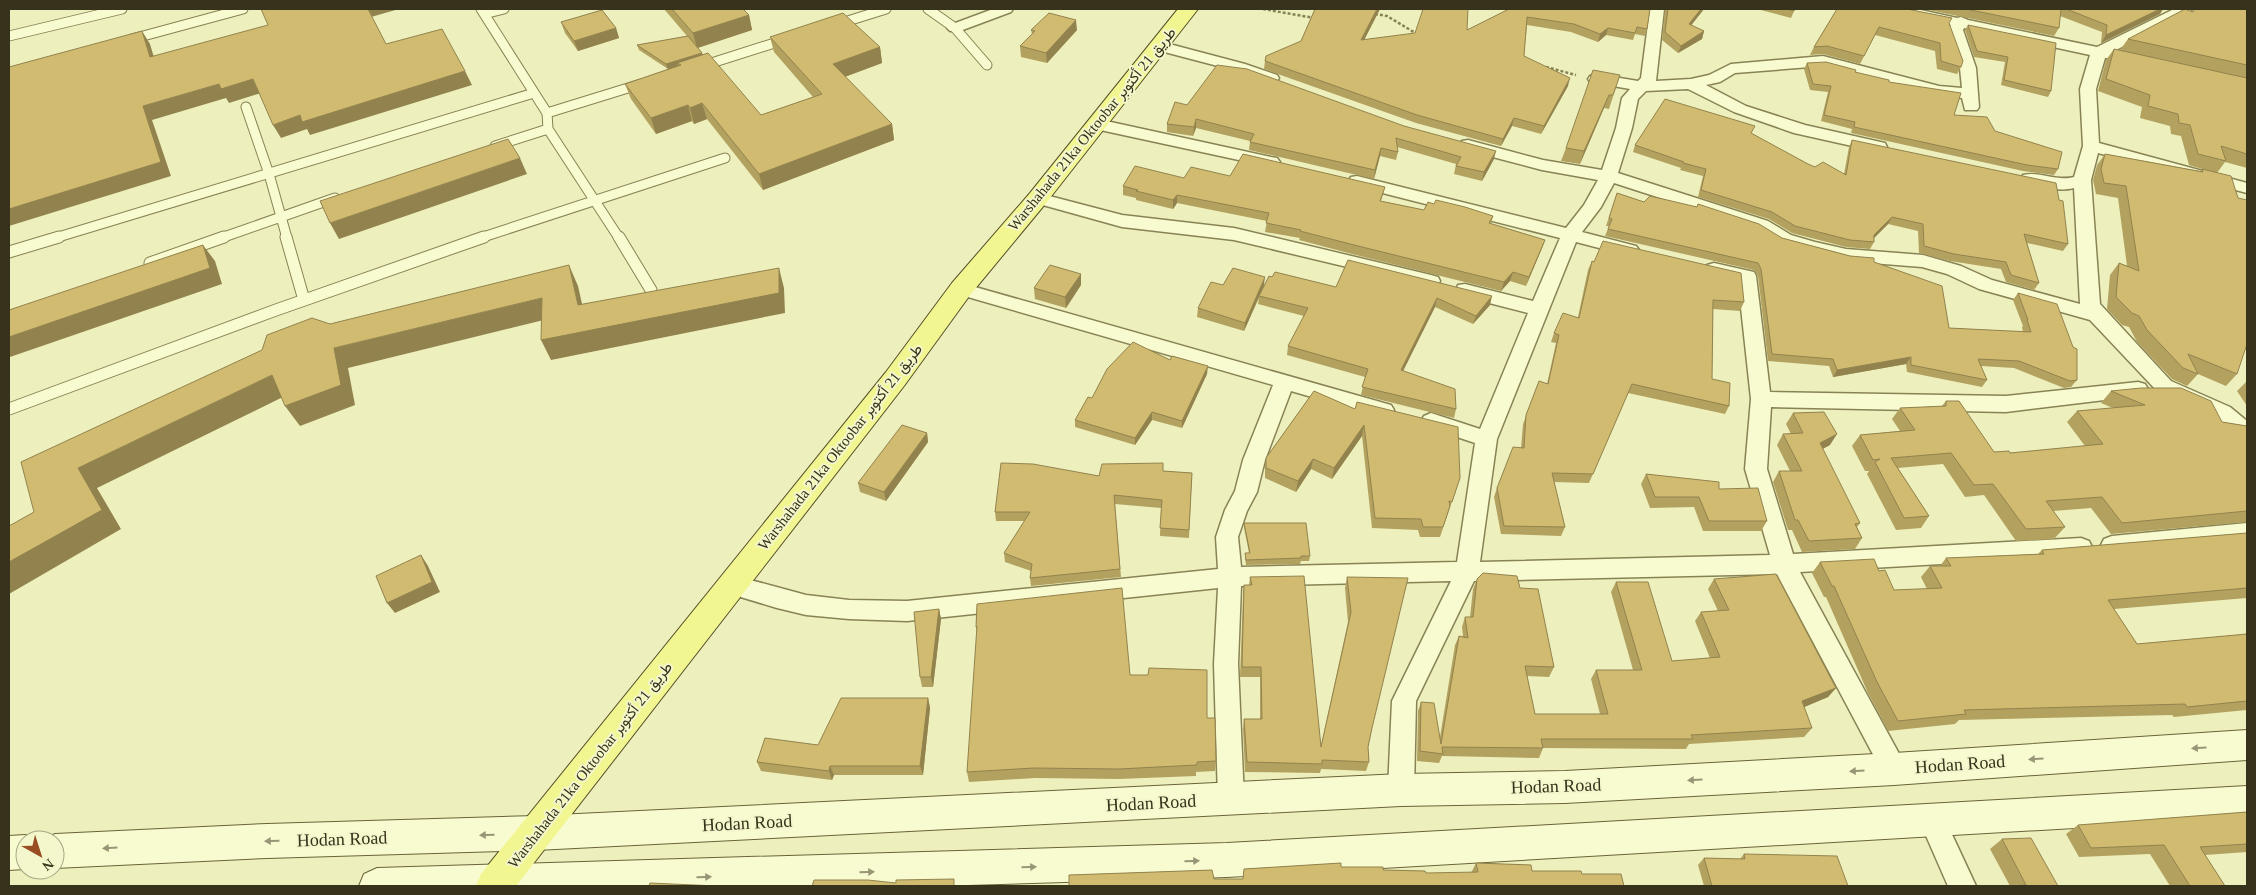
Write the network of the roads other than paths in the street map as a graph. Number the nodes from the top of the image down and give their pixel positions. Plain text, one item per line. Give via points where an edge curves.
1 (122, 9) edge
2 (244, 9) edge
3 (504, 9) edge
4 (886, 9) edge
5 (928, 9) edge
6 (1006, 9) edge
7 (1188, 9) edge
8 (1656, 9) edge
9 (1896, 9) edge
10 (2185, 9) edge
11 (483, 11) edge
12 (1961, 21) junction
13 (830, 26) edge
14 (955, 28) junction
15 (9, 36) edge
16 (792, 38) edge
17 (121, 42) edge
18 (1158, 46) junction
19 (2098, 52) junction
20 (2126, 58) edge
21 (987, 65) dead end
22 (688, 70) edge
23 (1596, 79) edge
24 (651, 81) edge
25 (1284, 83) edge
26 (1691, 84) junction
27 (1642, 86) junction
28 (534, 93) junction
29 (246, 107) dead end
30 (547, 113) junction
31 (1097, 124) junction
32 (548, 129) junction
33 (1453, 141) edge
34 (2091, 146) junction
35 (484, 150) edge
36 (1896, 151) edge
37 (725, 158) dead end
38 (1285, 165) edge
39 (270, 174) junction
40 (1609, 176) junction
41 (2014, 176) edge
42 (1342, 177) edge
43 (2082, 180) junction
44 (2247, 188) edge
45 (345, 195) edge
46 (595, 198) junction
47 (1038, 198) junction
48 (281, 216) junction
49 (1570, 236) junction
50 (9, 252) edge
51 (1644, 253) edge
52 (1700, 266) edge
53 (140, 267) edge
54 (961, 289) junction
55 (651, 290) edge
56 (304, 300) junction
57 (1538, 309) junction
58 (2096, 315) junction
59 (1284, 382) junction
60 (2164, 386) junction
61 (1761, 399) junction
62 (9, 409) edge
63 (2247, 432) edge
64 (1486, 439) junction
65 (2247, 532) edge
66 (1784, 564) junction
67 (1467, 572) junction
68 (1230, 577) junction
69 (732, 585) junction
70 (2247, 745) edge
71 (1894, 769) junction
72 (1401, 790) junction
73 (1231, 799) junction
74 (2247, 802) edge
75 (1934, 822) junction
76 (536, 833) junction
77 (65, 851) edge
78 (1227, 873) edge
79 (496, 884) edge
80 (377, 886) edge
81 (1962, 886) edge

1 - 15 lane
2 - 17 lane
3 - 11 lane
4 - 13 lane
5 - 14 lane
6 - 14 street
7 - 18 main road, Warshahada 21ka Oktoobar طريق 21 أكتوبر
8 - 27 street via 1649,79
9 - 12 street
10 - 19 street
11 - 28 lane
12 - 19 street
12 - 26 street via 1955,30 1968,68 1970,101 1823,61 1731,69
14 - 21 lane
16 - 22 lane
18 - 25 street via 1239,67
18 - 31 main road, Warshahada 21ka Oktoobar طريق 21 أكتوبر
19 - 20 street
19 - 34 street via 2088,89
23 - 27 street
24 - 30 lane
26 - 27 street
26 - 36 street via 1740,109 1800,129
27 - 40 street via 1630,98
28 - 30 lane
28 - 39 lane
29 - 39 lane
30 - 32 lane
31 - 38 street
31 - 47 main road, Warshahada 21ka Oktoobar طريق 21 أكتوبر
32 - 35 lane
32 - 46 lane
33 - 40 street via 1542,165
34 - 43 street
34 - 44 street
37 - 46 lane
39 - 48 lane
39 - 50 lane
40 - 49 street via 1592,207
40 - 58 street via 1762,225 1785,239 1846,255 1923,261 1986,284
41 - 43 street via 2064,185
42 - 49 street
43 - 58 street via 2087,283 2090,304
45 - 48 lane
46 - 55 lane
46 - 56 lane
47 - 54 main road, Warshahada 21ka Oktoobar طريق 21 أكتوبر
47 - 57 street via 1122,221 1234,234
48 - 53 lane
48 - 56 lane
49 - 51 street
49 - 57 street
52 - 61 street via 1747,276
54 - 59 street
54 - 69 main road, Warshahada 21ka Oktoobar طريق 21 أكتوبر via 895,379
56 - 62 lane
57 - 64 street
58 - 60 street
59 - 64 street via 1357,404 1446,424
59 - 68 street via 1227,537
60 - 61 street via 2006,404
60 - 63 street via 2223,412
61 - 66 street via 1756,469
64 - 67 street
65 - 66 street via 2064,549
66 - 67 street
66 - 71 street
67 - 68 street
67 - 72 street via 1404,701
68 - 69 street via 907,611 826,608
68 - 73 street via 1226,664
69 - 76 main road, Warshahada 21ka Oktoobar طريق 21 أكتوبر
70 -> 71 main road, Hodan Road
71 -> 72 main road, Hodan Road via 1565,787
72 - 73 main road, Hodan Road
73 - 76 main road, Hodan Road
74 - 75 main road
75 - 78 main road
75 - 81 street
76 -> 77 main road, Hodan Road
76 - 79 main road, Warshahada 21ka Oktoobar طريق 21 أكتوبر
79 -> 78 main road via 734,876
79 - 80 main road

